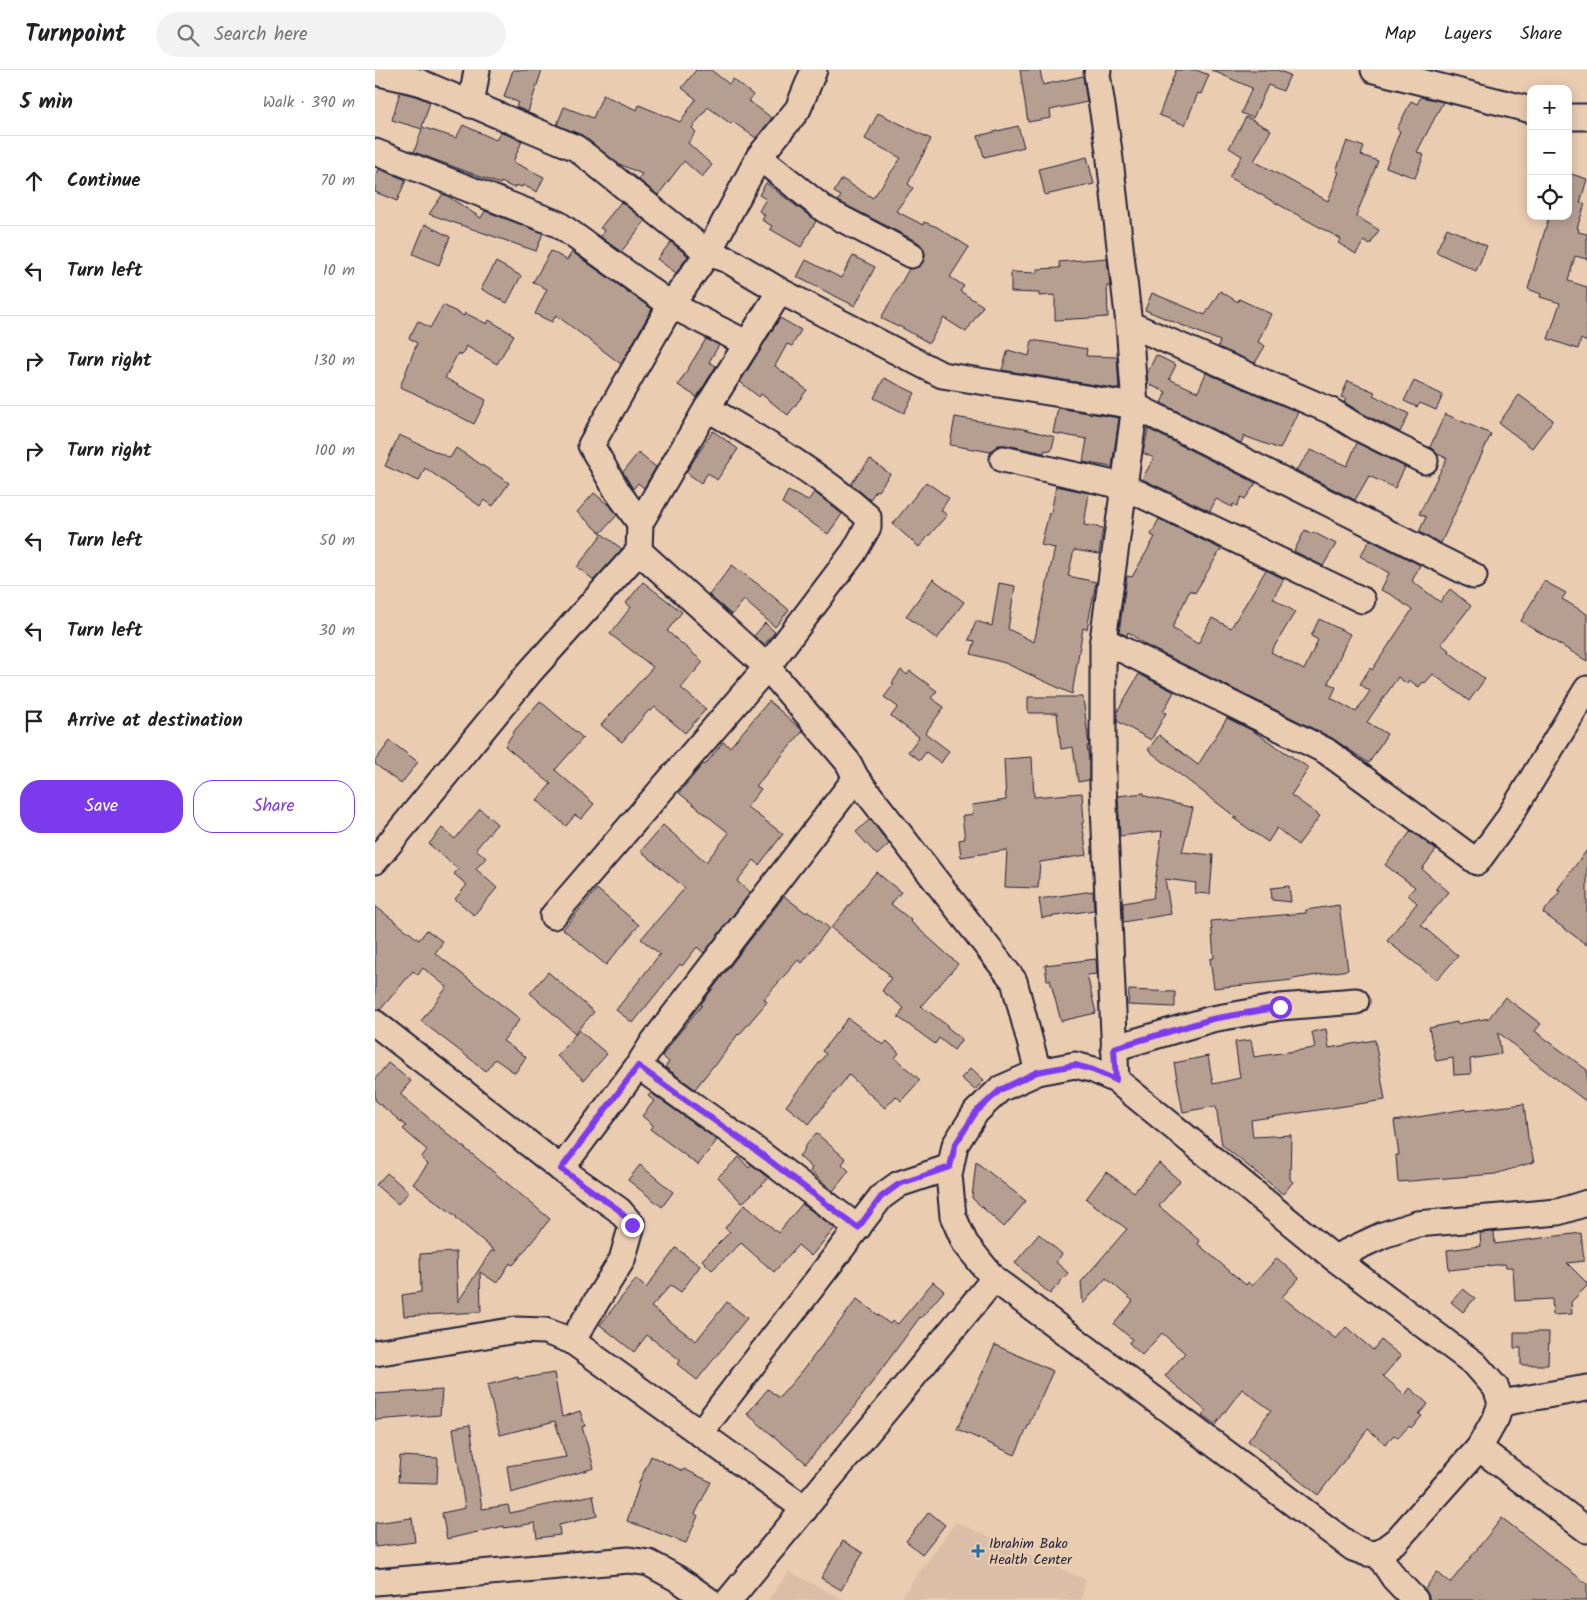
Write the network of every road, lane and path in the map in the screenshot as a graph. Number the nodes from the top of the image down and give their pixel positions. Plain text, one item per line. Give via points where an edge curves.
1 (477, 70) edge
2 (814, 70) edge
3 (1098, 70) edge
4 (1373, 70) edge
5 (375, 72) edge
6 (471, 105) junction
7 (1527, 109) edge
8 (1572, 117) edge
9 (1587, 118) edge
10 (375, 152) edge
11 (759, 157) junction
12 (708, 253) junction
13 (911, 254) dead end
14 (780, 291) junction
15 (671, 306) junction
16 (1129, 324) junction
17 (748, 344) junction
18 (1135, 406) junction
19 (707, 408) junction
20 (1003, 459) dead end
21 (1425, 461) dead end
22 (1123, 486) junction
23 (640, 523) junction
24 (639, 551) junction
25 (1474, 576) dead end
26 (1362, 600) dead end
27 (1103, 640) junction
28 (767, 667) junction
29 (1587, 689) edge
30 (855, 778) junction
31 (375, 861) edge
32 (553, 916) dead end
33 (1356, 1001) dead end
34 (375, 1023) edge
35 (1114, 1048) junction
36 (638, 1066) junction
37 (1037, 1072) junction
38 (1116, 1080) junction
39 (950, 1167) junction
40 (561, 1169) junction
41 (1587, 1203) edge
42 (858, 1228) junction
43 (1333, 1258) junction
44 (994, 1279) junction
45 (573, 1341) junction
46 (375, 1352) edge
47 (1587, 1388) edge
48 (1501, 1403) junction
49 (700, 1433) junction
50 (1479, 1448) junction
51 (805, 1509) junction
52 (1587, 1530) edge
53 (1378, 1554) junction
54 (375, 1582) edge
55 (708, 1600) edge
56 (729, 1600) edge
57 (1415, 1600) edge

1 - 6 street
2 - 11 street via 798,109
3 - 16 street
4 - 7 street
5 - 6 street via 419,82
6 - 12 street via 576,148
8 - 9 street
10 - 15 street via 558,224
11 - 12 street
11 - 13 street via 825,210
12 - 14 street via 728,260
12 - 15 street
14 - 17 street
14 - 18 street via 942,375
15 - 17 street
15 - 23 street via 591,445
16 - 18 street
16 - 21 street via 1331,411
17 - 19 street
18 - 22 street
18 - 25 street
19 - 23 street
19 - 28 street via 780,452 846,497 868,517 868,527 854,552
20 - 22 street
22 - 26 street
22 - 27 street
23 - 24 street
24 - 28 street
24 - 31 street via 529,672
27 - 29 street via 1326,751 1477,862 1506,822
27 - 35 street via 1103,784
28 - 30 street via 848,762
28 - 32 street
30 - 36 street
30 - 37 street via 1014,981
33 - 35 street via 1280,1007 1212,1019
34 - 40 street
35 - 38 street
36 - 40 street
36 - 42 street
37 - 38 street via 1075,1065
37 - 39 street via 1000,1090 976,1112 955,1145
38 - 43 street
39 - 42 street via 899,1184 881,1197
39 - 44 street via 953,1216 965,1243
40 - 45 street via 619,1210 632,1225 622,1260
41 - 43 street via 1557,1212 1417,1224 1383,1235
42 - 49 street
43 - 48 street via 1475,1364 1496,1388
44 - 51 street
44 - 53 street via 1353,1548
45 - 46 street via 545,1332 516,1330
45 - 49 street
47 - 48 street
48 - 50 street
49 - 51 street
50 - 52 street
50 - 53 street via 1397,1540
51 - 56 street
53 - 57 street via 1394,1578
54 - 55 street via 629,1560 649,1563

